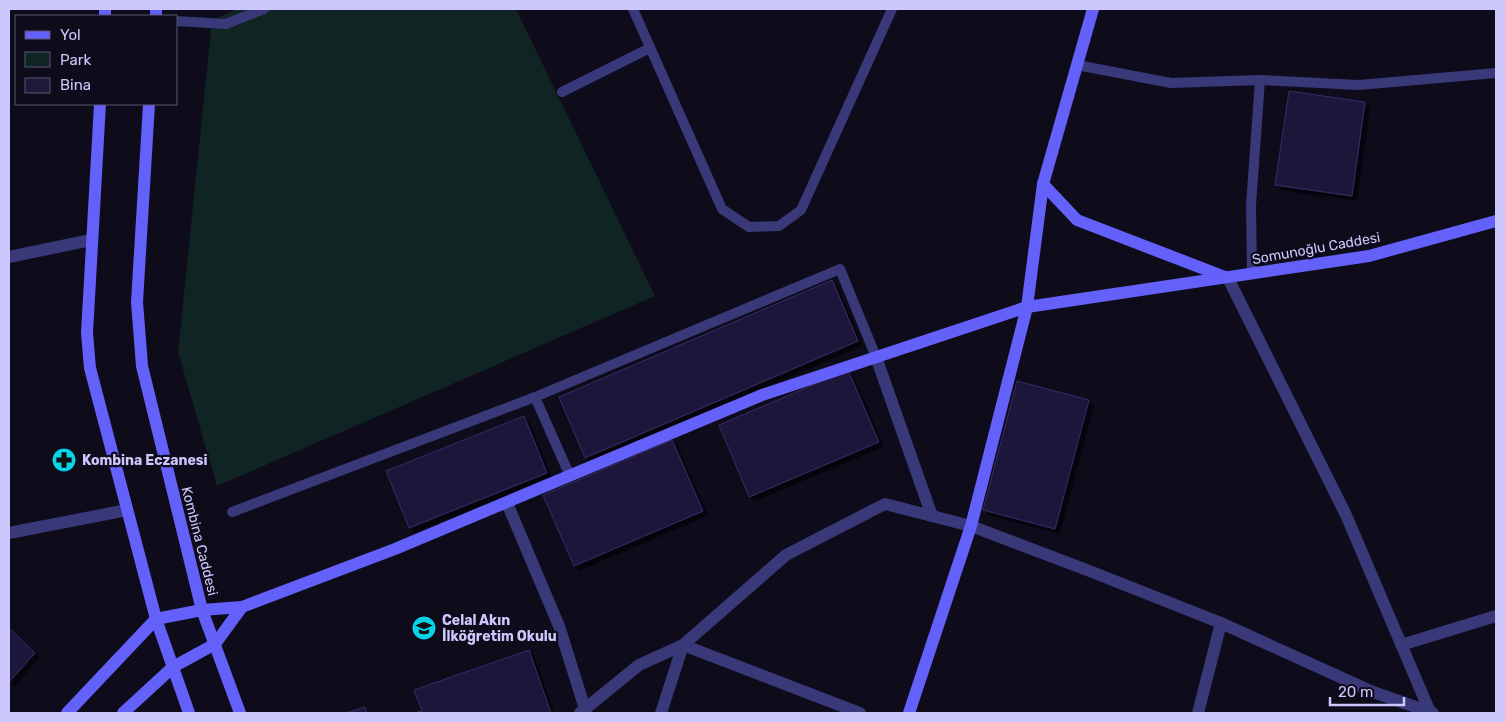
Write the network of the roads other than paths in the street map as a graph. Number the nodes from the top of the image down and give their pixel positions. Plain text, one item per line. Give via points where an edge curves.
1 (264, 9) edge
2 (633, 9) edge
3 (892, 9) edge
4 (1093, 9) edge
5 (178, 21) edge
6 (650, 48) junction
7 (1077, 65) junction
8 (1496, 73) edge
9 (1260, 80) junction
10 (562, 92) dead end
11 (100, 105) edge
12 (149, 105) edge
13 (1043, 184) junction
14 (1496, 221) edge
15 (91, 240) junction
16 (9, 257) edge
17 (1252, 274) junction
18 (1228, 278) junction
19 (1027, 307) junction
20 (876, 357) junction
21 (535, 396) junction
22 (570, 476) junction
23 (507, 503) junction
24 (127, 510) junction
25 (232, 512) dead end
26 (932, 516) junction
27 (971, 526) junction
28 (9, 534) edge
29 (242, 607) junction
30 (202, 610) junction
31 (1496, 616) edge
32 (156, 619) junction
33 (1221, 623) junction
34 (215, 644) junction
35 (682, 644) junction
36 (1401, 645) junction
37 (173, 667) junction
38 (583, 711) edge
39 (67, 713) edge
40 (123, 713) edge
41 (189, 713) edge
42 (240, 713) edge
43 (661, 713) edge
44 (860, 713) edge
45 (909, 713) edge
46 (1198, 713) edge
47 (1431, 713) edge

1 - 5 lane via 226,24
2 - 6 lane
3 - 6 lane via 801,210 779,226 749,227 722,209
4 - 7 main road
6 - 10 lane
7 - 9 lane via 1171,83
7 - 13 main road
8 - 9 lane via 1359,85
9 - 17 lane via 1251,205
11 - 15 main road
12 - 30 main road, Kombina Caddesi via 136,302 142,366
13 - 18 main road via 1077,220
13 - 19 main road
14 - 17 main road, Somunoğlu Caddesi via 1369,256
15 - 16 street
15 - 24 main road via 87,333 90,368
17 - 18 main road, Somunoğlu Caddesi
18 - 19 main road, Somunoğlu Caddesi
18 - 36 street via 1346,515
19 - 20 main road, Somunoğlu Caddesi
19 - 27 main road
20 - 21 lane via 840,269
20 - 22 main road, Somunoğlu Caddesi via 762,395
20 - 26 street
21 - 22 lane
21 - 25 lane
22 - 23 main road, Somunoğlu Caddesi
23 - 29 main road, Somunoğlu Caddesi
23 - 38 street via 559,626
24 - 28 street
24 - 32 main road
26 - 27 street
26 - 35 street via 885,504 786,555
27 - 33 street
27 - 45 main road
29 - 30 main road, Somunoğlu Caddesi
29 - 34 main road
30 - 32 main road, Somunoğlu Caddesi
30 - 34 main road, Kombina Caddesi
31 - 36 street
32 - 37 main road
32 - 39 main road
33 - 46 street
33 - 47 street via 1373,692
34 - 37 main road
34 - 42 main road, Kombina Caddesi
35 - 38 street via 639,664
35 - 43 street
35 - 44 street
36 - 47 street
37 - 40 main road
37 - 41 main road

